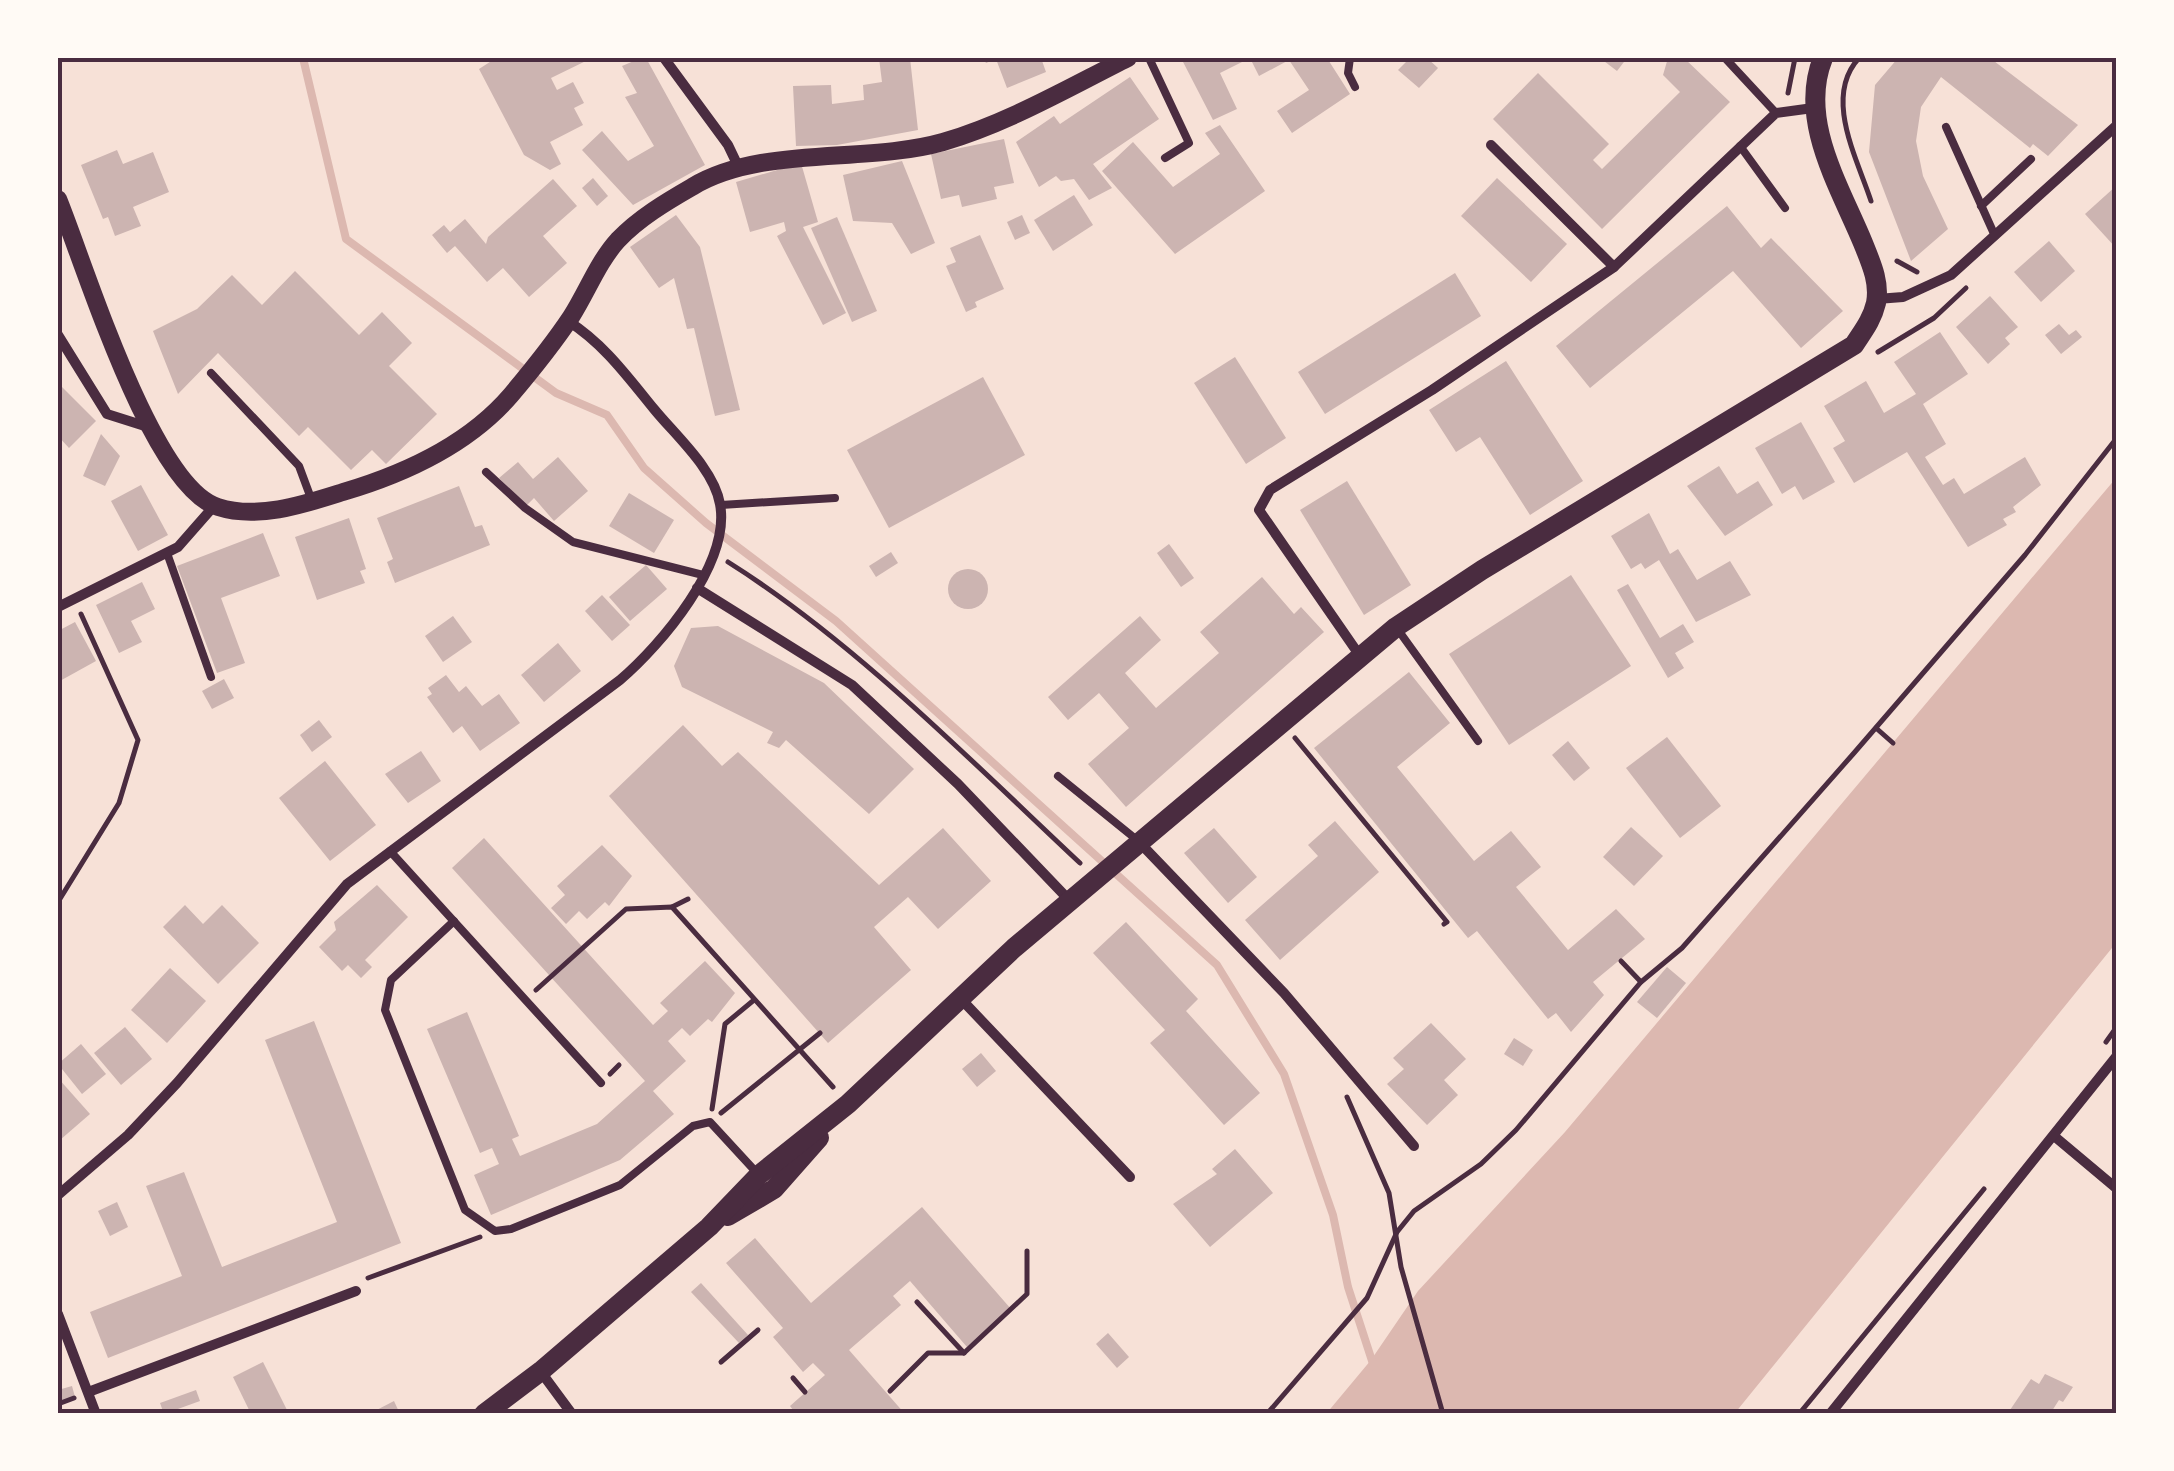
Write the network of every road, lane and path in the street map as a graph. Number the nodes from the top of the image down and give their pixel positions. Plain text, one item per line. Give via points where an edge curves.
1 (664, 58) edge
2 (1125, 58) edge
3 (1148, 58) edge
4 (1350, 58) edge
5 (1725, 58) edge
6 (1795, 58) edge
7 (1824, 58) edge
8 (1858, 58) edge
9 (1355, 87) dead end
10 (1813, 108) junction
11 (1791, 110) junction
12 (1776, 112) junction
13 (1946, 126) dead end
14 (2116, 126) edge
15 (1491, 145) dead end
16 (1740, 146) junction
17 (1164, 158) dead end
18 (2032, 159) dead end
19 (740, 168) junction
20 (58, 198) edge
21 (1981, 206) junction
22 (1786, 208) dead end
23 (1874, 210) dead end
24 (1994, 236) junction
25 (1892, 252) dead end
26 (1614, 266) junction
27 (1930, 272) dead end
28 (1877, 299) junction
29 (568, 322) junction
30 (58, 335) edge
31 (212, 373) dead end
32 (148, 427) junction
33 (2116, 439) edge
34 (486, 472) dead end
35 (835, 498) dead end
36 (312, 501) junction
37 (721, 505) junction
38 (214, 506) junction
39 (714, 548) junction
40 (167, 553) junction
41 (703, 575) junction
42 (697, 588) junction
43 (74, 599) junction
44 (58, 607) edge
45 (1396, 628) junction
46 (1360, 656) junction
47 (211, 678) dead end
48 (1282, 722) junction
49 (1876, 728) junction
50 (1478, 740) dead end
51 (1893, 743) dead end
52 (1058, 776) dead end
53 (1140, 843) junction
54 (390, 851) junction
55 (1099, 877) junction
56 (688, 899) dead end
57 (1070, 901) junction
58 (58, 902) edge
59 (672, 907) junction
60 (454, 921) junction
61 (1444, 924) dead end
62 (1621, 961) dead end
63 (1641, 982) junction
64 (961, 999) junction
65 (526, 1000) junction
66 (754, 1000) junction
67 (820, 1034) dead end
68 (798, 1050) junction
69 (2116, 1057) edge
70 (600, 1083) dead end
71 (1343, 1089) dead end
72 (848, 1104) junction
73 (710, 1122) junction
74 (2054, 1136) junction
75 (1414, 1146) dead end
76 (759, 1174) junction
77 (1130, 1176) dead end
78 (1988, 1184) dead end
79 (2116, 1188) edge
80 (58, 1195) edge
81 (709, 1226) junction
82 (495, 1231) junction
83 (1397, 1232) junction
84 (1027, 1251) dead end
85 (356, 1291) joint
86 (918, 1302) dead end
87 (58, 1314) edge
88 (758, 1330) dead end
89 (964, 1354) junction
90 (721, 1362) dead end
91 (540, 1371) junction
92 (793, 1378) dead end
93 (91, 1391) junction
94 (890, 1391) dead end
95 (806, 1392) dead end
96 (96, 1414) edge
97 (484, 1414) edge
98 (572, 1414) edge
99 (1267, 1414) edge
100 (1443, 1414) edge
101 (1799, 1414) edge
102 (1830, 1414) edge

1 - 19 street
2 - 19 street via 1020,113 941,142
3 - 17 lane via 1189,142
4 - 9 lane
5 - 12 lane
6 - 11 path via 1787,91
7 - 10 main road
8 - 23 path via 1850,67 1842,112
10 - 11 street
10 - 28 main road via 1876,275
11 - 12 street
12 - 16 street
13 - 21 lane
14 - 24 street
15 - 26 street
16 - 22 lane
16 - 26 street
18 - 21 lane
19 - 29 street via 698,183 630,229 604,258
20 - 32 street
21 - 24 lane
24 - 28 street via 1951,276 1903,297
25 - 27 path via 1911,272
26 - 46 street via 1432,390 1282,480 1259,510
28 - 45 main road via 1854,345
29 - 36 street via 508,399 466,434 421,462
29 - 37 street via 610,355 701,466
30 - 32 street via 107,414
31 - 36 lane via 299,466
32 - 38 street via 183,484
33 - 49 path
34 - 41 lane via 573,542
35 - 37 lane
36 - 38 street via 256,512
37 - 39 street
38 - 40 street
39 - 41 street
39 - 55 path via 918,712
40 - 43 street
40 - 47 lane
41 - 42 street
42 - 54 street via 655,649 630,672
42 - 57 street via 852,685
43 - 44 street
43 - 58 path via 138,740 119,802
45 - 46 main road
45 - 50 lane
46 - 48 main road
48 - 53 main road
48 - 61 path
49 - 51 path
49 - 63 path via 1682,948
52 - 53 lane
53 - 55 main road
53 - 75 street via 1284,993
54 - 60 lane
54 - 80 street via 319,913 165,1096
55 - 57 main road
56 - 59 path
57 - 64 main road
59 - 65 path via 626,910
59 - 66 path
60 - 65 lane
60 - 82 lane via 391,980 385,1010 460,1199 474,1220
62 - 63 path
63 - 83 path via 1516,1130 1481,1164 1414,1210
64 - 72 main road
64 - 77 street
65 - 70 lane
66 - 68 path
66 - 73 path via 726,1024
67 - 68 path
68 - 72 path
68 - 73 path
69 - 74 street
71 - 83 path via 1389,1193
72 - 76 main road
72 - 81 main road via 774,1190
73 - 76 lane
73 - 82 lane via 693,1126 620,1185
74 - 79 street
74 - 102 street
76 - 81 main road
78 - 101 path
81 - 91 main road
82 - 85 path via 366,1279
83 - 99 path via 1367,1298
83 - 100 path
84 - 89 path via 1027,1294
85 - 93 street
86 - 89 path
87 - 93 street
88 - 90 path
89 - 94 path via 928,1353
91 - 97 main road
91 - 98 street
92 - 95 path
93 - 96 street

